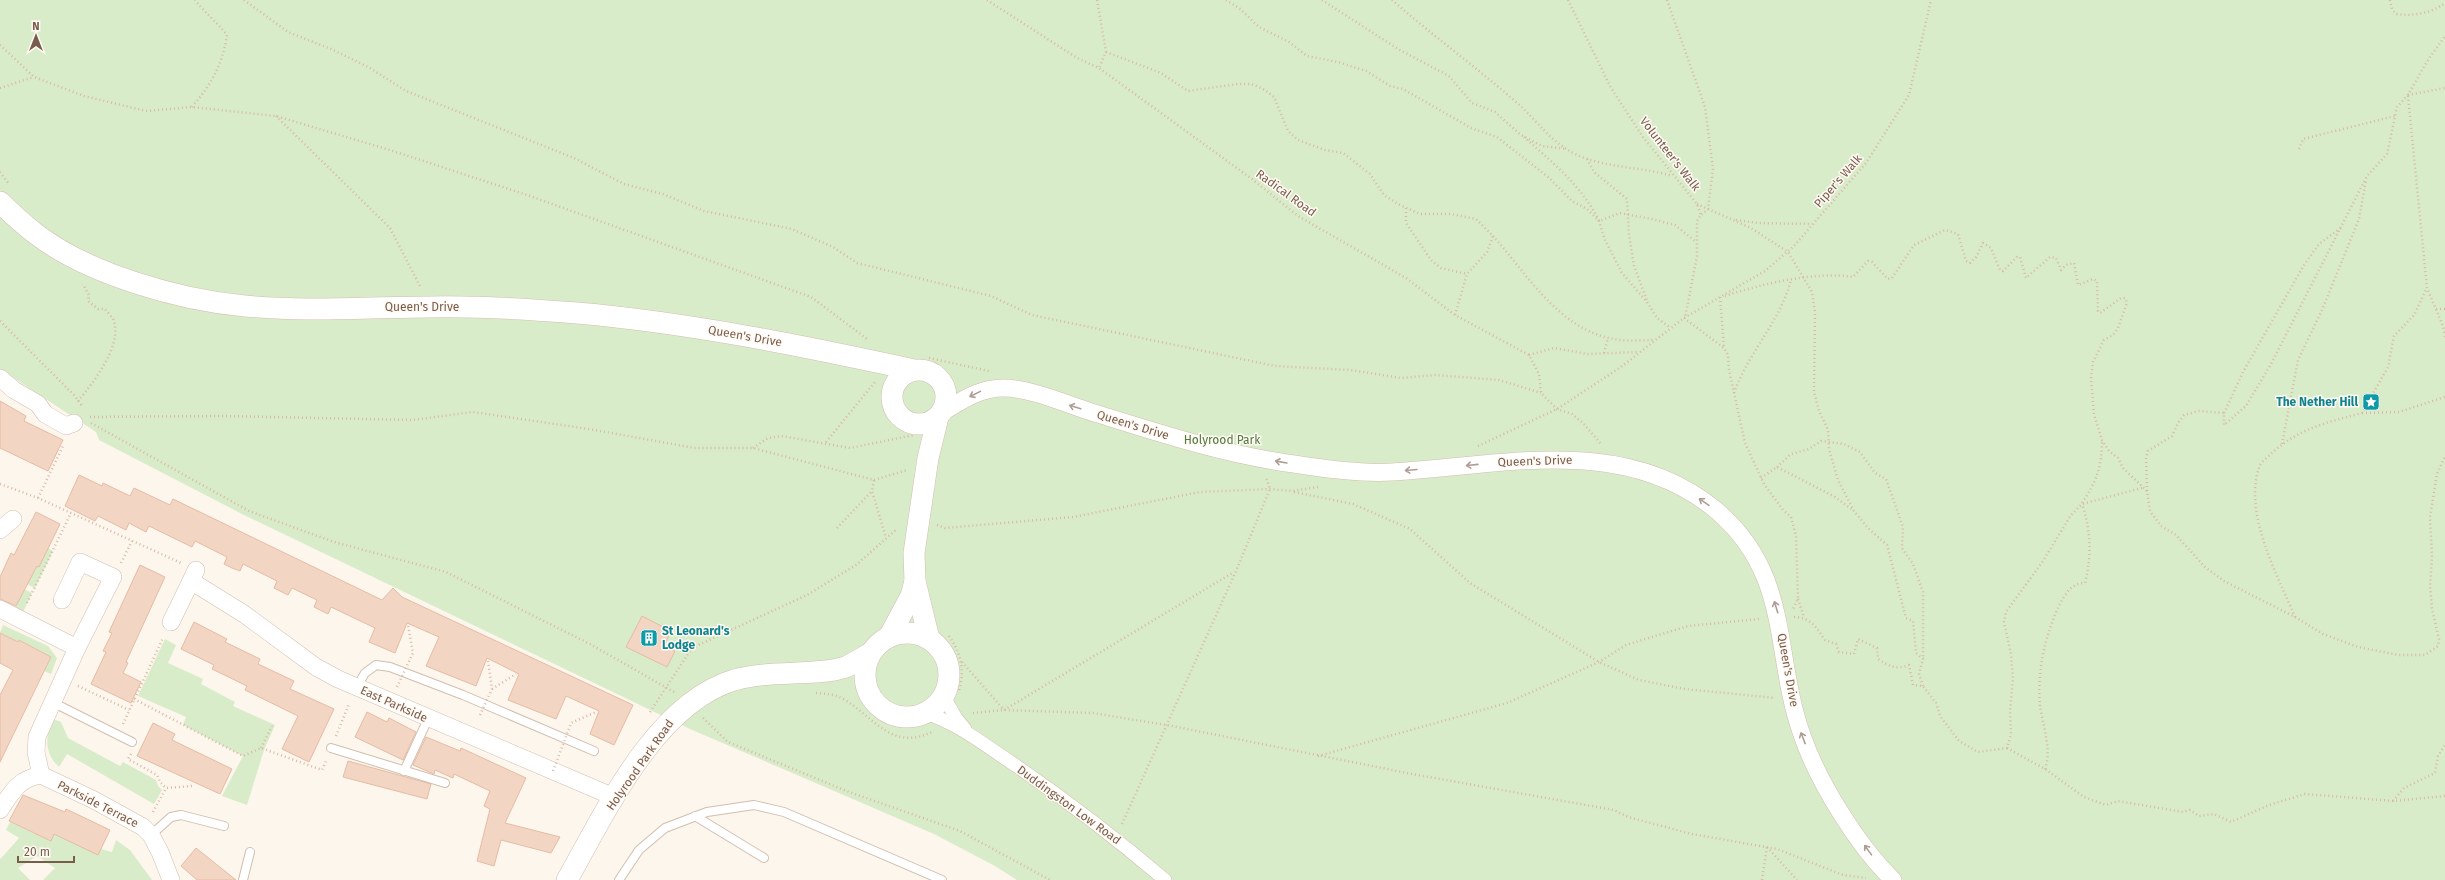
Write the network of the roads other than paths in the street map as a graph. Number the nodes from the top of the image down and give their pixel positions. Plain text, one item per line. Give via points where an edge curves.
1 (0, 202) edge
2 (868, 350) junction
3 (914, 370) junction
4 (0, 378) edge
5 (892, 391) junction
6 (940, 415) junction
7 (917, 429) junction
8 (71, 430) road end
9 (928, 461) junction
10 (915, 581) junction
11 (62, 600) dead end
12 (0, 609) edge
13 (171, 622) road end
14 (889, 637) junction
15 (929, 639) junction
16 (77, 648) junction
17 (871, 653) junction
18 (812, 673) junction
19 (356, 688) junction
20 (944, 697) junction
21 (873, 700) junction
22 (52, 702) junction
23 (926, 713) junction
24 (428, 719) junction
25 (970, 735) junction
26 (132, 742) road end
27 (331, 748) road end
28 (594, 751) dead end
29 (404, 771) junction
30 (41, 775) junction
31 (445, 783) dead end
32 (614, 797) junction
33 (0, 810) edge
34 (695, 816) junction
35 (224, 826) dead end
36 (147, 831) junction
37 (250, 852) dead end
38 (764, 858) dead end
39 (171, 880) edge
40 (243, 880) edge
41 (567, 880) edge
42 (619, 880) edge
43 (942, 880) edge
44 (1165, 880) edge
45 (1893, 880) edge

1 - 2 street, Queen's Drive via 37,235 83,262 140,283 194,298 231,304 320,309 504,307 638,320 820,349
2 - 3 street, Queen's Drive
2 - 5 street, Queen's Drive
3 - 5 street via 900,377
3 - 6 street, Queen's Drive via 930,372 942,382 946,397
4 - 8 street via 38,404 45,414
5 - 7 street, Queen's Drive via 892,402 896,412
6 - 7 street, Queen's Drive
6 - 9 street, Queen's Drive
45 -> 6 street, Queen's Drive via 1880,868 1826,786 1802,735 1782,645 1779,618 1769,584 1757,559 1718,511 1691,492 1662,477 1608,463 1546,459 1388,472 1338,469 1260,458 1169,437 1012,389 982,391
7 - 9 street, Queen's Drive
9 - 10 street, Queen's Drive via 914,553
10 - 14 street, Queen's Drive via 911,596
10 - 15 street, Queen's Drive
11 - 16 street via 80,562 113,577
12 - 16 street
13 - 19 street, East Parkside via 193,576 316,667
14 - 15 street via 914,633
14 - 17 street, Queen's Drive
15 - 20 street via 942,650 948,665 949,681
16 - 22 street
17 - 18 street, Queen's Drive via 846,667
17 - 21 street via 865,677
18 - 21 street via 852,684
18 - 32 street, Holyrood Park Road via 768,674 741,678 714,689 688,705 675,715 660,733
19 - 24 street, East Parkside
19 - 28 lane via 365,673 376,665 390,667
20 - 23 street
20 - 25 street
21 - 23 street via 893,715 910,717
22 - 26 lane
22 - 30 street via 37,738 36,752
23 - 25 street
24 - 29 lane
24 - 32 street, East Parkside
25 - 44 street, Duddingston Low Road via 1116,838
27 - 29 lane
29 - 31 lane
30 - 33 street via 29,777 16,786
30 - 36 street, Parkside Terrace via 94,800
32 - 41 street, Holyrood Park Road
34 - 38 lane
34 - 42 lane via 665,828 652,838 639,850
34 - 43 lane via 734,806 768,807
35 - 36 lane via 181,815 171,817
36 - 39 street, Parkside Terrace
37 - 40 lane

